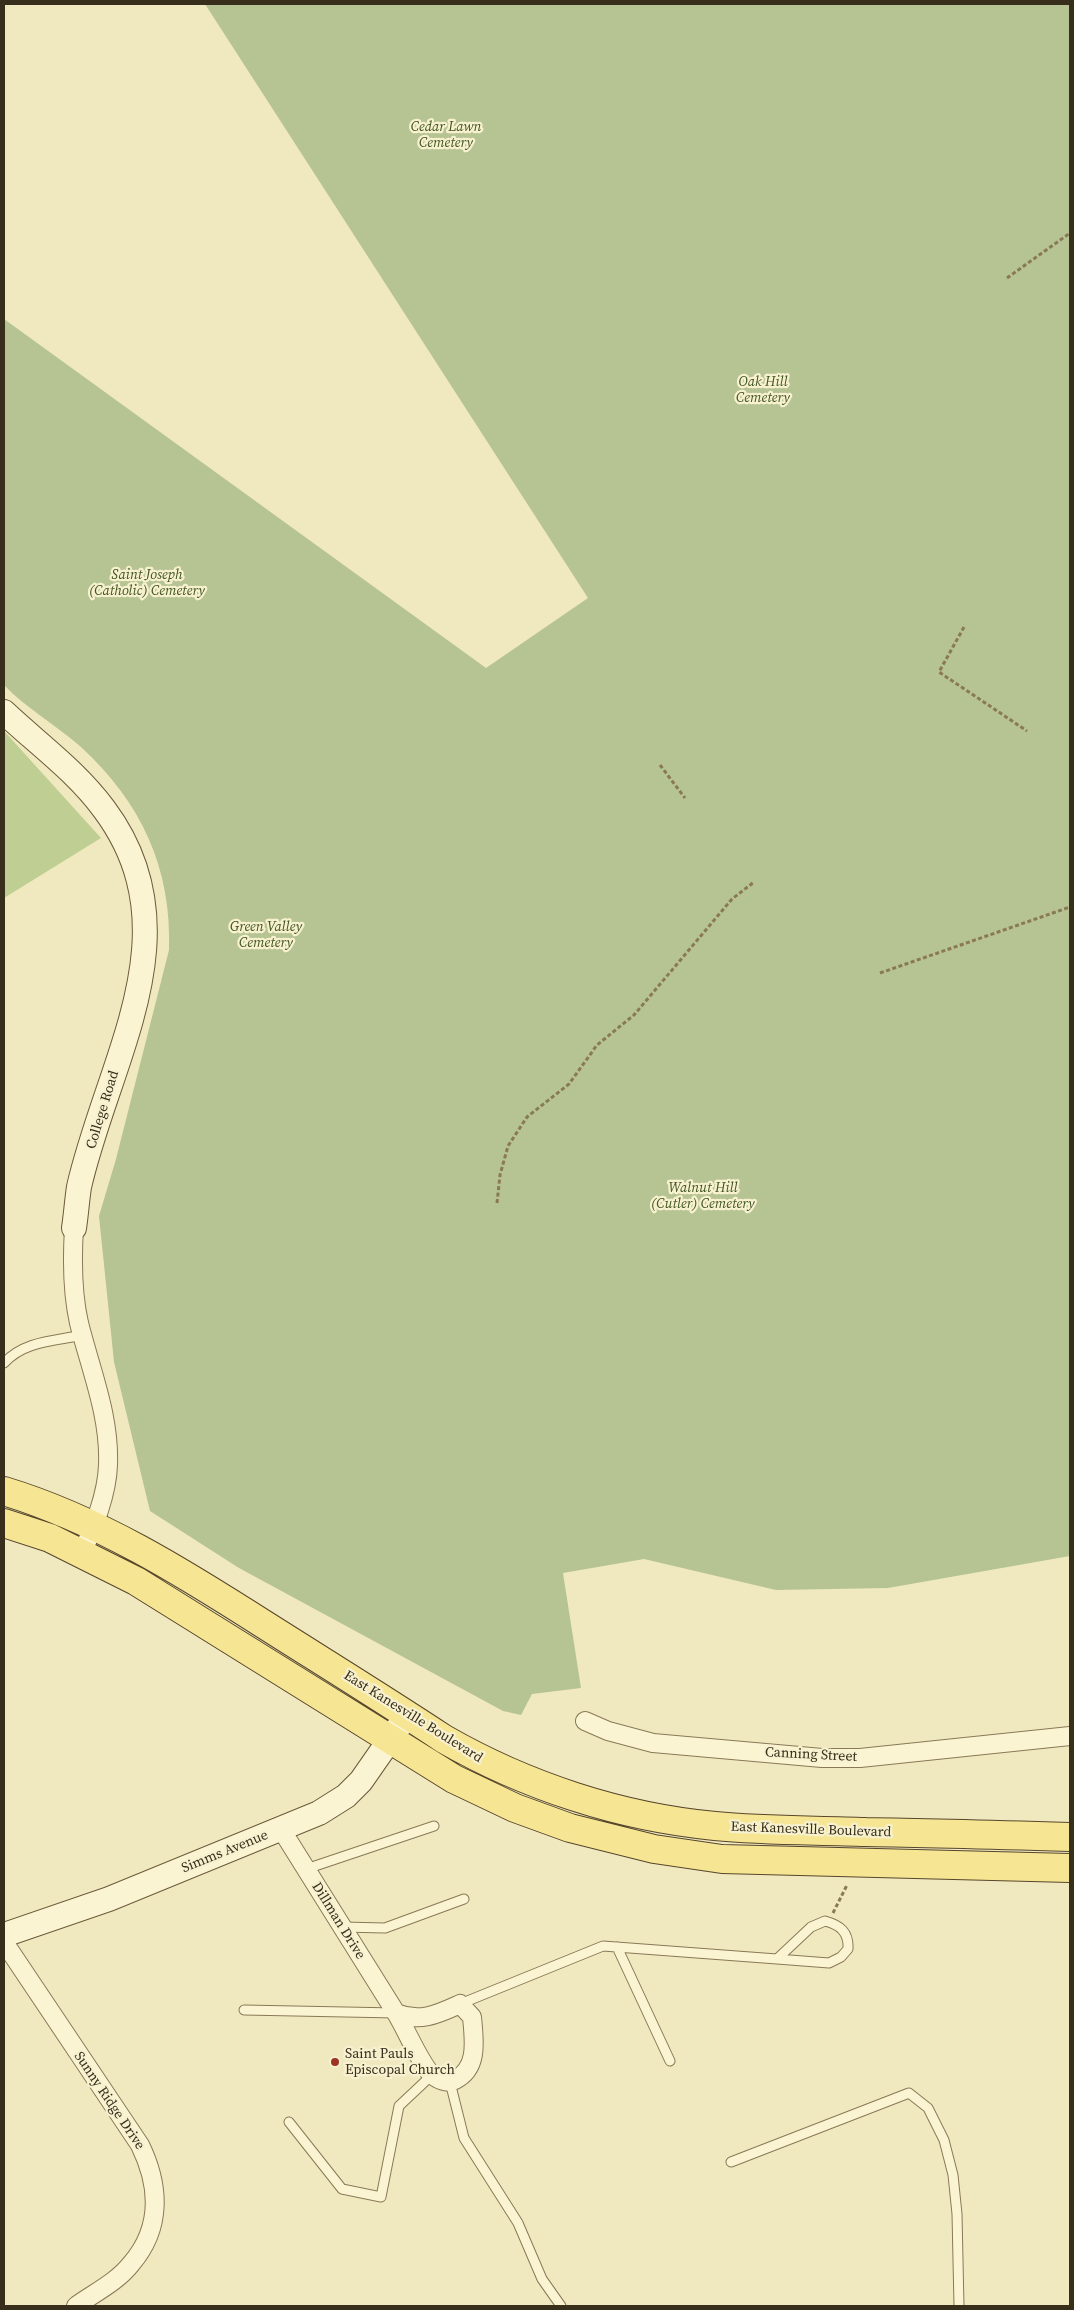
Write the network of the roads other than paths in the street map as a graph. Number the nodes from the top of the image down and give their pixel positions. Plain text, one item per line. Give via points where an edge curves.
1 (4, 712) edge
2 (74, 1228) joint
3 (83, 1336) junction
4 (4, 1363) edge
5 (4, 1491) edge
6 (4, 1524) edge
7 (94, 1526) junction
8 (82, 1553) junction
9 (407, 1715) junction
10 (585, 1721) dead end
11 (1070, 1736) edge
12 (389, 1741) junction
13 (434, 1826) dead end
14 (281, 1829) junction
15 (1070, 1837) edge
16 (1070, 1868) edge
17 (306, 1869) junction
18 (464, 1899) dead end
19 (342, 1927) junction
20 (4, 1935) edge
21 (4, 1942) edge
22 (617, 1947) junction
23 (777, 1959) junction
24 (460, 2004) junction
25 (244, 2010) dead end
26 (396, 2013) junction
27 (670, 2062) dead end
28 (432, 2075) junction
29 (450, 2082) junction
30 (289, 2122) dead end
31 (731, 2162) dead end
32 (76, 2306) edge
33 (561, 2306) edge
34 (959, 2306) edge

1 - 2 street, College Road via 80,780 104,809 122,836 134,864 146,919 143,970 79,1188
2 - 3 street, College Road via 72,1264
3 - 4 lane via 30,1345 16,1351
3 - 7 street, College Road via 109,1443 108,1468
5 - 7 main road, East Kanesville Boulevard via 60,1510
6 - 8 main road via 50,1538
7 - 8 street, College Road
7 - 9 main road, East Kanesville Boulevard via 177,1569
8 - 12 main road via 192,1614
9 - 12 street, Simms Avenue
9 - 15 main road, East Kanesville Boulevard via 484,1761 528,1780 593,1802 654,1817 741,1829
10 - 11 street, Canning Street via 653,1743 822,1758 860,1758
12 - 14 street, Simms Avenue via 361,1781 346,1796 319,1813
12 - 16 main road via 454,1779 515,1808 570,1828 654,1850 764,1862
13 - 17 lane
14 - 17 street, Dillman Drive
14 - 20 street, Simms Avenue via 109,1898
17 - 19 street, Dillman Drive
18 - 19 lane via 385,1928
19 - 26 street, Dillman Drive
21 - 32 street, Sunny Ridge Drive via 140,2146 154,2178 156,2194 152,2226 144,2246 119,2276
22 - 23 lane
22 - 24 lane via 603,1946 590,1950
22 - 27 lane
23 - 23 lane via 818,1923 829,1922 843,1928 847,1935 848,1948 841,1958 829,1963
24 - 26 street via 424,2018 408,2018
24 - 29 street via 472,2017 474,2049 464,2076
25 - 26 lane
26 - 28 street, Dillman Drive
28 - 29 street
28 - 30 lane via 399,2106 381,2197 342,2189
29 - 33 lane via 464,2138 518,2223 542,2279
31 - 34 lane via 909,2093 928,2108 944,2140 953,2174

